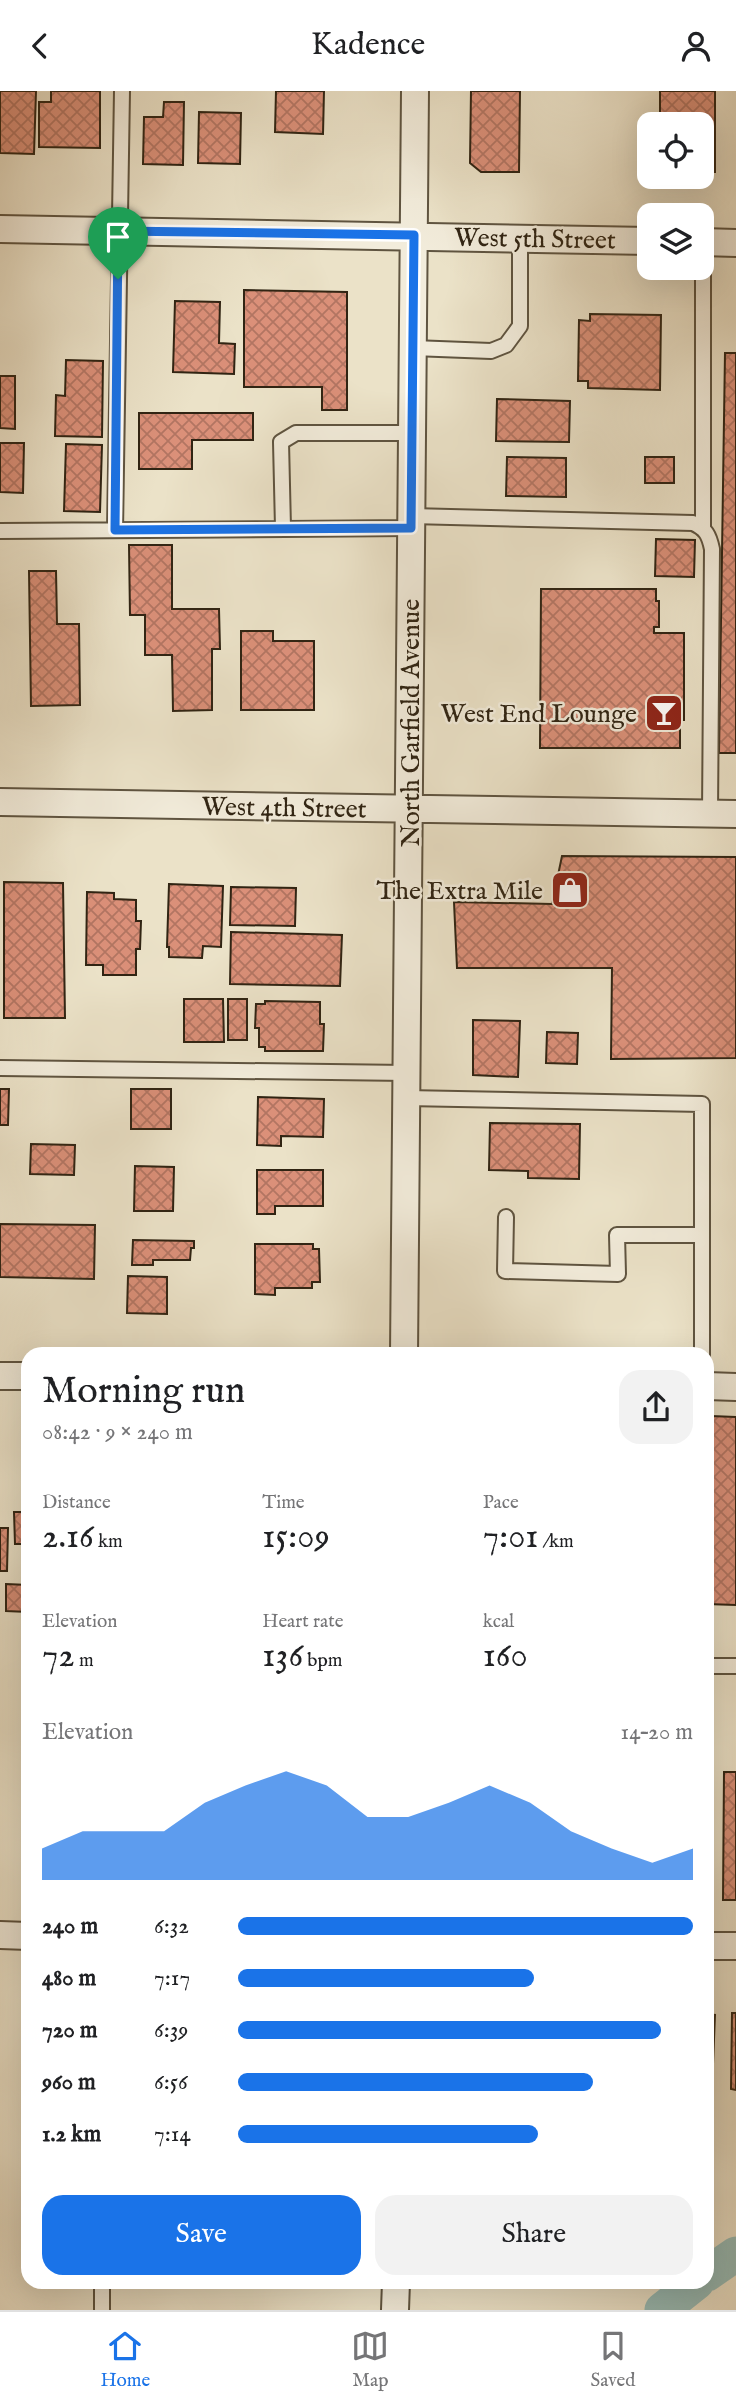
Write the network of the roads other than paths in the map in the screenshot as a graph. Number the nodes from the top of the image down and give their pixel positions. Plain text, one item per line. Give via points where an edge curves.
1 (121, 91) edge
2 (415, 91) edge
3 (0, 229) edge
4 (118, 231) junction
5 (414, 235) junction
6 (520, 238) junction
7 (637, 241) edge
8 (714, 242) edge
9 (736, 243) edge
10 (702, 280) edge
11 (413, 348) junction
12 (412, 432) junction
13 (411, 522) junction
14 (283, 528) junction
15 (703, 528) junction
16 (115, 530) junction
17 (0, 531) edge
18 (0, 802) edge
19 (409, 809) junction
20 (723, 814) edge
21 (0, 1068) edge
22 (407, 1086) junction
23 (506, 1217) dead end
24 (702, 1235) junction
25 (404, 1347) edge
26 (702, 1347) edge
27 (0, 1375) edge
28 (21, 1376) edge
29 (714, 1386) edge
30 (736, 1387) edge
31 (714, 1665) edge
32 (736, 1665) edge
33 (0, 1935) edge
34 (21, 1936) edge
35 (714, 1946) edge
36 (736, 1946) edge
37 (103, 2289) edge
38 (396, 2289) edge
39 (102, 2310) edge
40 (396, 2310) edge

1 - 4 lane
2 - 5 street, North Garfield Avenue
3 - 4 street, West 5th Street
4 - 5 street, West 5th Street
4 - 16 lane
5 - 6 street, West 5th Street
5 - 11 street, North Garfield Avenue
6 - 7 street, West 5th Street
6 - 11 lane via 520,326 506,345 491,351
8 - 9 street
10 - 15 lane
11 - 12 street, North Garfield Avenue
12 - 13 street, North Garfield Avenue
12 - 14 lane via 296,432 281,442
13 - 14 lane
13 - 15 lane via 693,523
13 - 19 street, North Garfield Avenue
14 - 16 lane
15 - 20 lane via 712,549
16 - 17 lane
18 - 19 street, West 4th Street
19 - 20 street, West 4th Street
19 - 22 street, North Garfield Avenue
21 - 22 lane
22 - 24 lane via 702,1104
22 - 25 street, North Garfield Avenue
23 - 24 lane via 505,1271 618,1274 617,1235
24 - 26 lane
27 - 28 street
29 - 30 street
31 - 32 lane
33 - 34 street
35 - 36 street
37 - 39 lane
38 - 40 street

